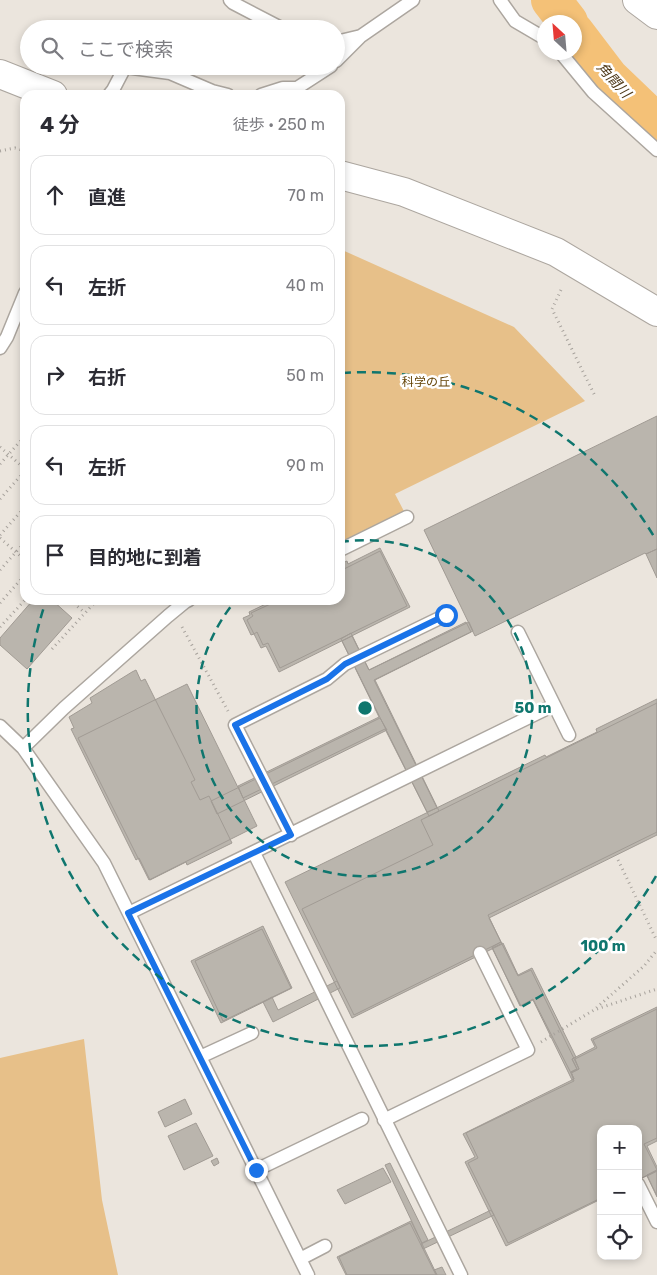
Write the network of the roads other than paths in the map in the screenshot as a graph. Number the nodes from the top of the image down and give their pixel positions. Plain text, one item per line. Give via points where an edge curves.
1 (230, 0) edge
2 (412, 0) edge
3 (500, 0) edge
4 (637, 0) edge
5 (657, 15) edge
6 (265, 20) edge
7 (537, 34) edge
8 (361, 36) junction
9 (345, 40) edge
10 (345, 52) edge
11 (567, 60) edge
12 (0, 74) edge
13 (121, 75) edge
14 (175, 75) edge
15 (317, 75) edge
16 (40, 90) edge
17 (113, 90) edge
18 (210, 90) edge
19 (277, 90) edge
20 (657, 150) edge
21 (345, 176) edge
22 (20, 305) edge
23 (657, 312) edge
24 (0, 348) edge
25 (407, 517) dead end
26 (345, 548) edge
27 (182, 605) edge
28 (446, 615) dead end
29 (518, 632) dead end
30 (554, 705) junction
31 (0, 726) edge
32 (569, 735) dead end
33 (23, 748) junction
34 (291, 835) junction
35 (254, 853) junction
36 (128, 913) junction
37 (480, 953) dead end
38 (252, 1033) dead end
39 (200, 1057) junction
40 (362, 1118) dead end
41 (384, 1120) junction
42 (256, 1170) junction
43 (642, 1192) edge
44 (657, 1222) edge
45 (326, 1246) dead end
46 (300, 1259) junction
47 (308, 1275) edge
48 (461, 1275) edge

1 - 6 lane
2 - 8 lane
3 - 7 lane via 515,21
4 - 5 street
8 - 9 lane
8 - 10 lane
11 - 20 lane via 593,92
12 - 16 street
13 - 17 lane
14 - 18 lane
15 - 19 lane via 297,88
21 - 23 street via 404,192 556,252
22 - 24 lane
25 - 26 lane
27 - 33 lane
28 - 34 lane via 345,664 327,679 235,725
29 - 30 lane
30 - 32 lane
30 - 34 lane
31 - 33 lane
33 - 36 lane via 104,863
34 - 35 lane
35 - 36 lane
35 - 41 lane
36 - 39 lane
37 - 41 lane via 528,1050
38 - 39 lane
39 - 42 lane
40 - 42 lane
41 - 48 lane
42 - 46 lane
43 - 44 lane
45 - 46 lane
46 - 47 lane

